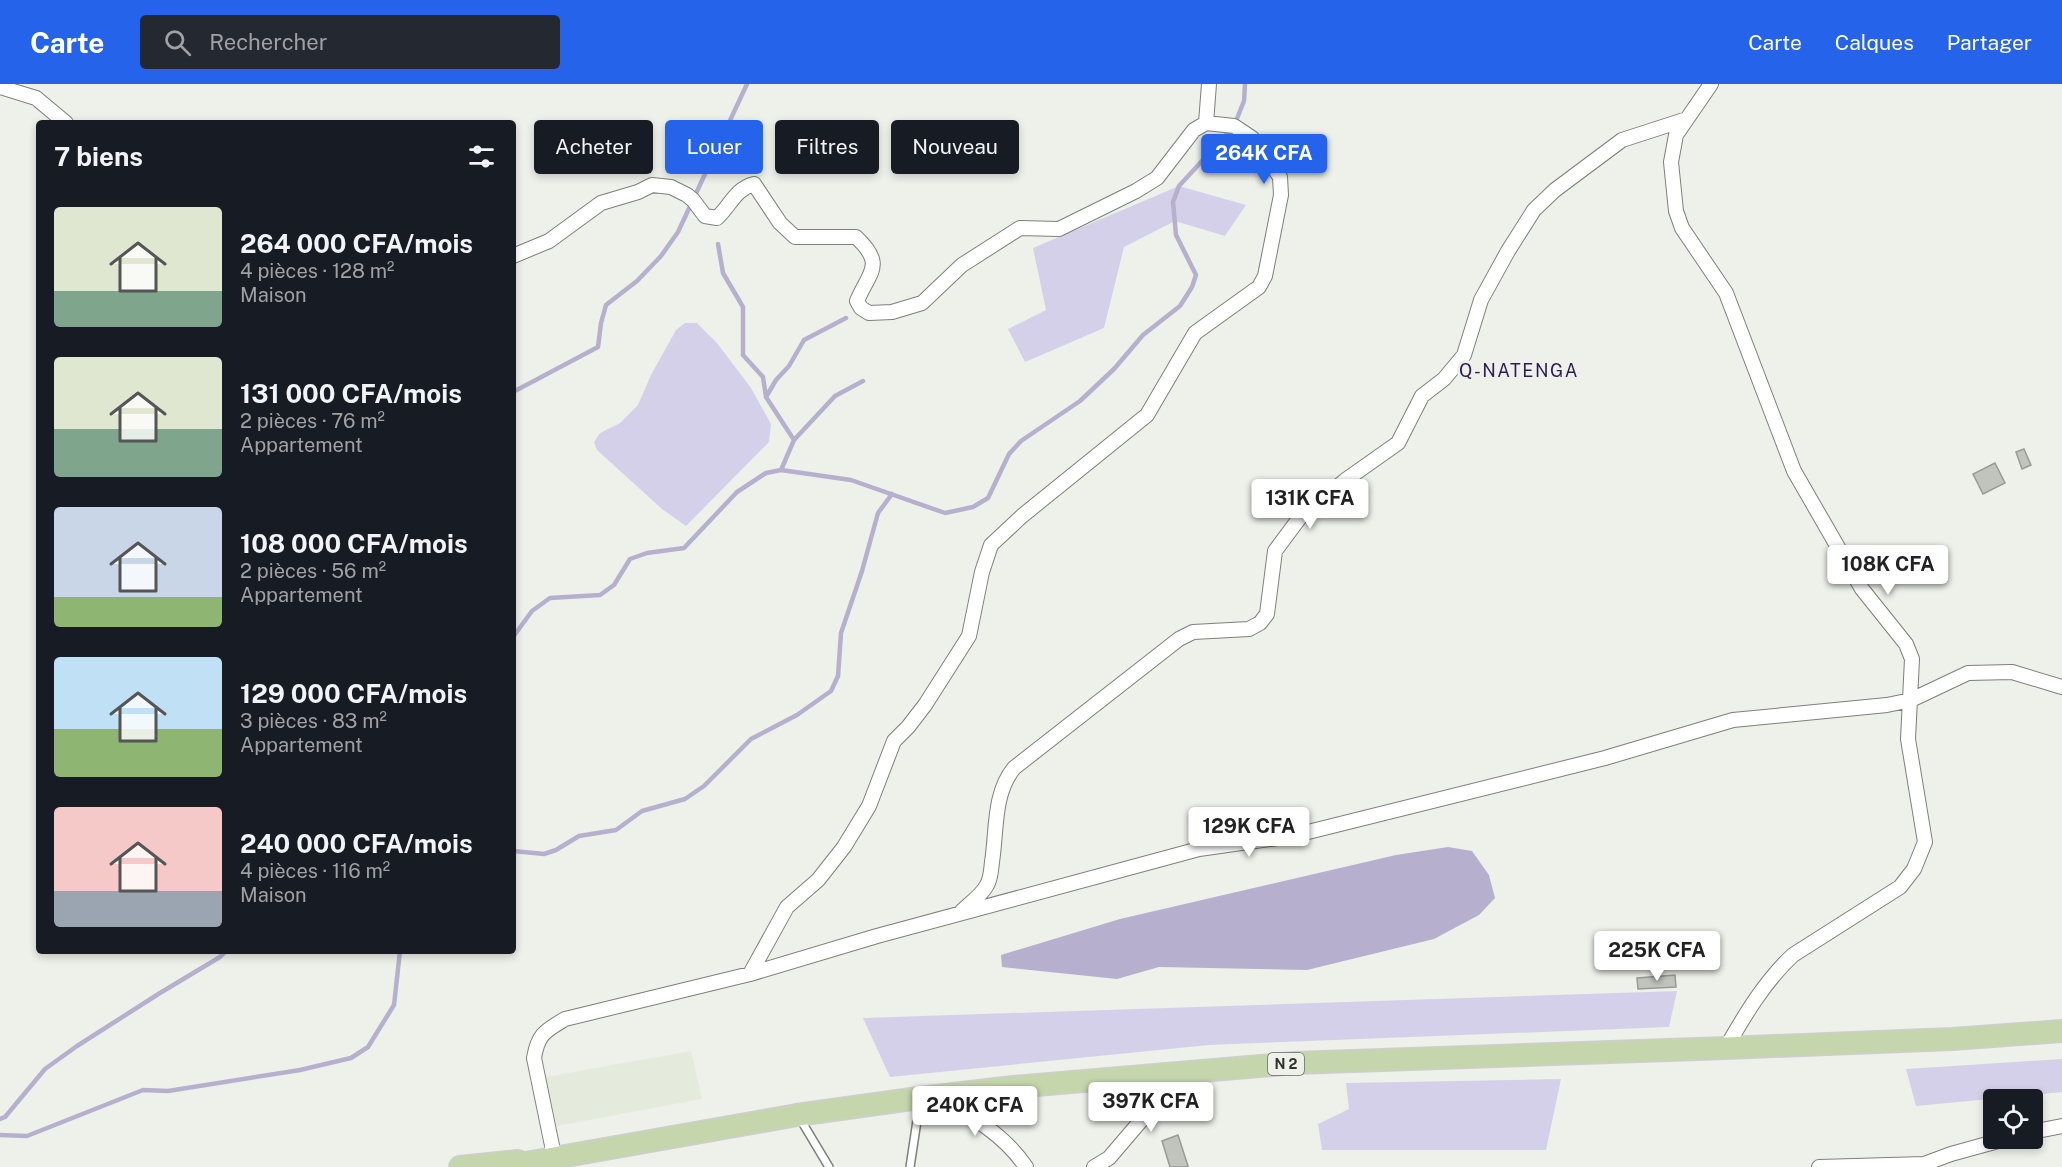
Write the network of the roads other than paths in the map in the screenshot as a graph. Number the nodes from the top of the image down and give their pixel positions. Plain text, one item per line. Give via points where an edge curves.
1 (1209, 84) edge
2 (1711, 84) edge
3 (0, 87) edge
4 (1687, 119) junction
5 (62, 120) edge
6 (1206, 123) junction
7 (516, 255) edge
8 (2062, 687) edge
9 (1911, 700) junction
10 (959, 914) junction
11 (750, 974) junction
12 (2062, 1031) edge
13 (1726, 1048) junction
14 (1188, 1072) junction
15 (928, 1097) junction
16 (797, 1115) junction
17 (2062, 1126) edge
18 (2043, 1130) edge
19 (1983, 1145) edge
20 (555, 1162) edge
21 (460, 1167) edge
22 (503, 1167) edge
23 (829, 1167) edge
24 (910, 1167) edge
25 (1026, 1167) edge
26 (1094, 1167) edge
27 (1819, 1167) edge

1 - 6 street
2 - 4 street
3 - 5 street via 36,98
4 - 9 street via 1676,135 1671,162 1676,211 1682,228 1726,293 1794,471 1862,589 1906,644 1912,658
4 - 10 street via 1622,140 1534,210 1481,300 1464,355 1444,379 1422,396 1398,443 1301,516 1275,551 1267,614 1260,623 1248,628 1193,632 1179,639 1014,768 999,794 986,888
6 - 7 street via 1194,130 1157,178 1136,191 1059,229 1020,228 962,265 922,303 891,312 869,313 857,302 873,271 873,258 866,246 856,237 795,237 780,223 754,184 742,188 717,218 705,216 693,200 671,186 652,185 601,203 549,241
6 - 11 street via 1234,126 1252,138 1280,177 1281,195 1265,276 1259,287 1195,333 1147,415 991,545 969,636 925,705 894,741 868,806 844,848 818,880 787,907
8 - 9 street via 2012,672 1968,673
9 - 10 street via 1733,720 1582,764 1293,836 1199,849
9 - 13 street via 1908,739 1925,843 1914,869 1900,887 1780,967
10 - 11 street
11 - 20 street via 565,1019 548,1029 537,1042 534,1058
12 - 13 main road, N 2
13 - 14 main road, N 2 via 1295,1063
14 - 15 main road, N 2
14 - 26 street via 1109,1158
15 - 16 main road, N 2
15 - 24 lane
15 - 25 street via 979,1120
16 - 20 main road, N 2
16 - 23 lane
17 - 18 street
19 - 27 street via 1924,1164
20 - 21 main road, N 2
20 - 22 main road, N 2

